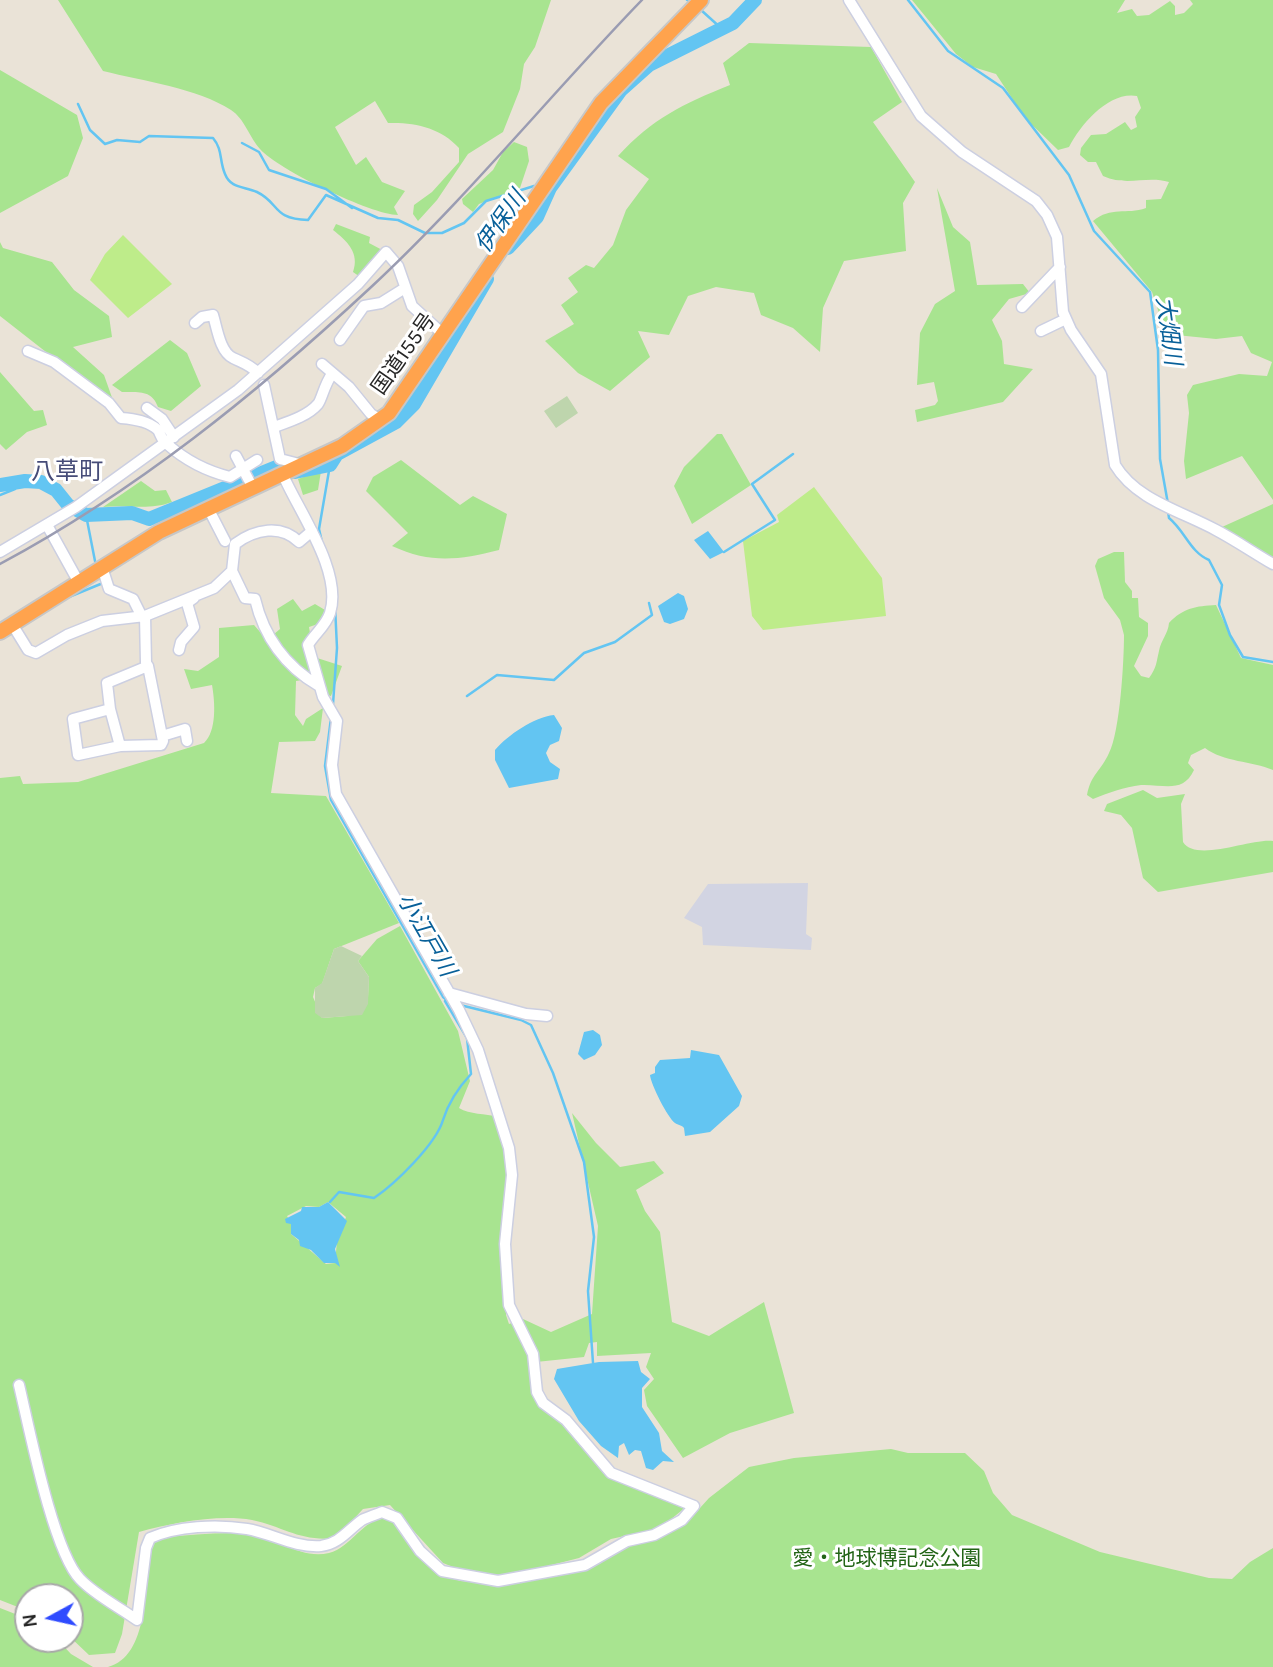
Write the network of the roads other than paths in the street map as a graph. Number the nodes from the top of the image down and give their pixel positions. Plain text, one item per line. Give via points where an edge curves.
1 (701, 0) edge
2 (849, 0) edge
3 (1060, 266) junction
4 (405, 288) junction
5 (1022, 307) dead end
6 (1066, 319) junction
7 (195, 323) dead end
8 (1041, 331) dead end
9 (443, 335) junction
10 (340, 340) dead end
11 (28, 351) dead end
12 (322, 365) dead end
13 (258, 373) junction
14 (332, 374) junction
15 (264, 385) dead end
16 (147, 408) dead end
17 (381, 420) junction
18 (274, 427) junction
19 (169, 440) junction
20 (236, 456) dead end
21 (257, 460) dead end
22 (304, 465) junction
23 (283, 475) junction
24 (247, 478) junction
25 (208, 508) junction
26 (47, 525) junction
27 (312, 531) junction
28 (225, 541) dead end
29 (0, 552) edge
30 (1273, 564) edge
31 (102, 567) junction
32 (232, 571) junction
33 (78, 581) junction
34 (197, 595) junction
35 (143, 616) junction
36 (11, 629) edge
37 (180, 650) dead end
38 (148, 666) junction
39 (320, 686) junction
40 (110, 709) junction
41 (162, 736) junction
42 (187, 741) dead end
43 (120, 746) junction
44 (450, 995) junction
45 (547, 1016) dead end
46 (19, 1385) dead end

1 - 9 highway, 国道155号 via 601,103
2 - 3 street via 921,116 962,152 1041,208 1057,237
3 - 5 street
3 - 6 street
4 - 9 street via 416,312
4 - 10 street via 381,303 364,306
4 - 13 street via 398,265 386,252 358,284
6 - 8 street
6 - 30 street via 1101,373 1115,465 1123,478
7 - 13 street via 213,315 226,352
9 - 17 highway, 国道155号
11 - 19 street via 54,362 109,403 121,418 139,420
12 - 14 street
13 - 19 street
14 - 17 street
14 - 18 street via 316,406
15 - 18 street
16 - 19 street via 162,419
17 - 22 highway, 国道155号
18 - 22 street via 281,459
19 - 24 street via 194,465
19 - 26 street
20 - 24 street
21 - 24 street
22 - 23 highway, 国道155号
23 - 24 highway, 国道155号
23 - 27 street
24 - 25 highway, 国道155号
25 - 28 street
25 - 31 highway, 国道155号
26 - 29 street
26 - 33 street
27 - 32 street via 299,542 280,530 241,540 235,544
27 - 39 street via 331,596 327,621 308,645
31 - 33 highway, 国道155号
31 - 35 street via 108,589 133,599
32 - 34 street via 214,588
32 - 39 street via 243,596 255,599 263,627 282,656
33 - 36 highway, 国道155号
34 - 35 street
34 - 37 street via 187,603 194,627
35 - 36 street via 102,621 36,653
35 - 38 street
38 - 40 street via 107,683
38 - 41 street
39 - 44 street via 335,713 332,765 336,794
40 - 43 street
40 - 43 street via 73,719 78,755
41 - 42 street via 185,729
41 - 43 street via 160,744
44 - 45 street
44 - 46 street via 478,1050 509,1148 512,1175 505,1244 509,1305 533,1354 537,1392 611,1473 694,1506 682,1520 653,1535 627,1541 585,1565 498,1581 442,1571 420,1551 397,1518 382,1512 321,1546 247,1529 215,1527 160,1534 150,1538 146,1548 137,1620 72,1570 57,1532

